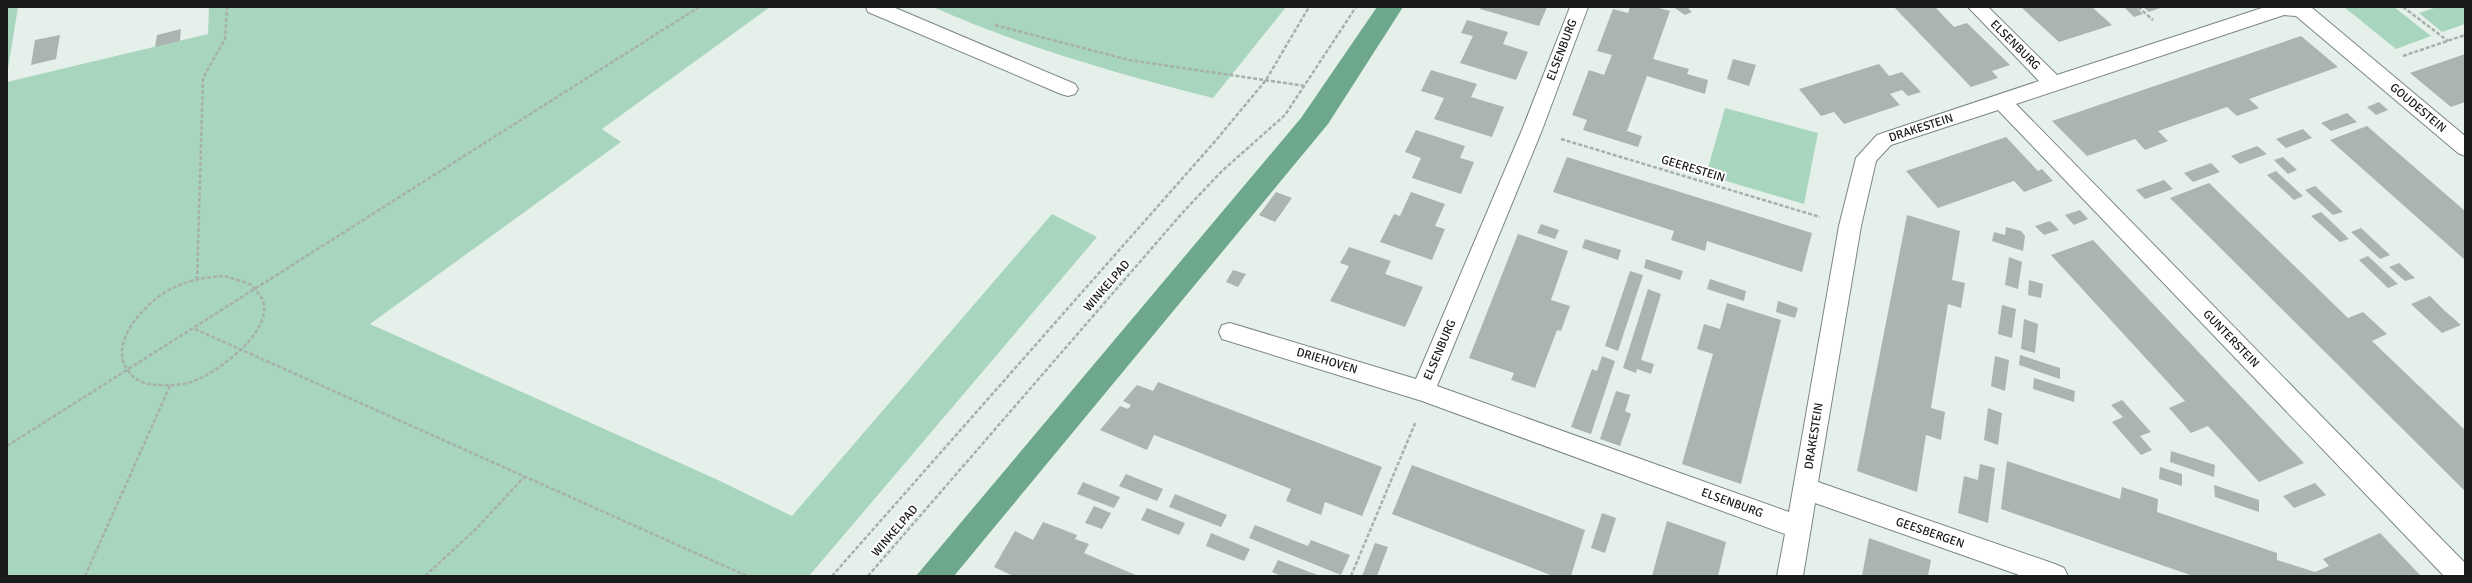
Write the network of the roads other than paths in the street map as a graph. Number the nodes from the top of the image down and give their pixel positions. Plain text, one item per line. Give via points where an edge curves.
1 (1579, 7) edge
2 (1977, 7) edge
3 (877, 8) edge
4 (2295, 8) edge
5 (2054, 84) junction
6 (1068, 89) dead end
7 (2002, 102) junction
8 (2465, 148) edge
9 (1230, 332) dead end
10 (1426, 392) junction
11 (1806, 489) junction
12 (1798, 527) junction
13 (1790, 576) edge
14 (2055, 576) edge
15 (2461, 576) edge

1 - 10 street, ELSENBURG
2 - 5 street, ELSENBURG
3 - 6 street
4 - 5 street, DRAKESTEIN via 2283,8
4 - 8 street, GOUDESTEIN via 2305,12
5 - 7 street, DRAKESTEIN
7 - 11 street, DRAKESTEIN via 1884,140 1866,158 1850,226
7 - 15 street, GUNTERSTEIN
9 - 10 street, DRIEHOVEN
10 - 12 street, ELSENBURG
11 - 12 street, DRAKESTEIN
11 - 14 street, GEESBERGEN
12 - 13 street, DRAKESTEIN

